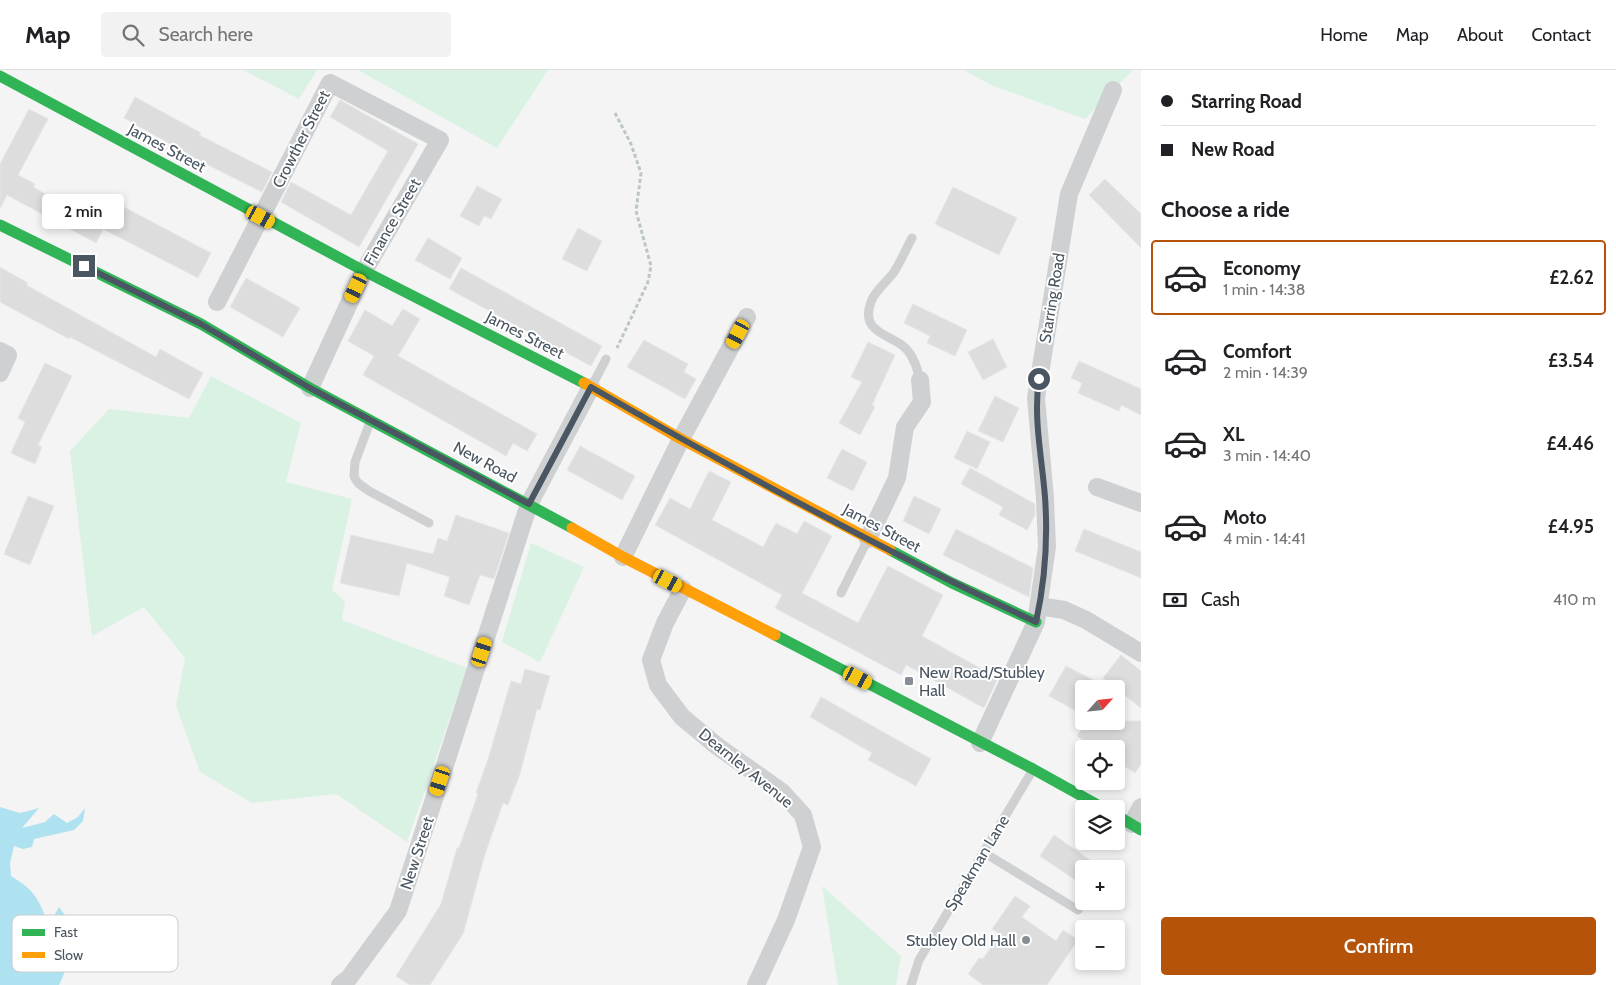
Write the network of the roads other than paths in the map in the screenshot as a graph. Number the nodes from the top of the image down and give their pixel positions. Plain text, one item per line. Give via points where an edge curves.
1 (0, 76) edge
2 (330, 83) joint
3 (1113, 90) dead end
4 (261, 217) junction
5 (0, 225) edge
6 (912, 238) dead end
7 (364, 271) junction
8 (216, 302) dead end
9 (747, 316) dead end
10 (0, 351) edge
11 (606, 359) road end
12 (0, 373) edge
13 (920, 380) joint
14 (591, 387) junction
15 (310, 388) junction
16 (371, 420) junction
17 (681, 439) junction
18 (1096, 487) dead end
19 (1141, 503) edge
20 (529, 504) junction
21 (429, 523) dead end
22 (868, 539) junction
23 (623, 557) junction
24 (683, 589) junction
25 (841, 593) dead end
26 (1038, 614) junction
27 (1141, 653) edge
28 (980, 742) junction
29 (1033, 769) junction
30 (1089, 800) edge
31 (1141, 807) edge
32 (1125, 820) edge
33 (1136, 827) edge
34 (983, 852) junction
35 (1075, 908) edge
36 (340, 985) edge
37 (756, 985) edge
38 (911, 985) edge

1 - 4 main road, James Street
2 - 4 street, Crowther Street
2 - 7 street, Finance Street via 440,140
3 - 26 street, Starring Road via 1069,194 1036,398 1047,547
4 - 7 main road, James Street
4 - 8 street, Crowther Street
5 - 15 main road, New Road via 201,324
6 - 13 lane via 894,271 874,295 868,311 877,332 910,353
7 - 14 main road, James Street
7 - 15 street, Finance Street
9 - 17 street
10 - 12 street via 8,355
11 - 14 lane
13 - 22 street via 922,402 905,427 897,478
14 - 17 main road, James Street
14 - 20 street, New Street
15 - 16 main road, New Road
16 - 20 main road, New Road
16 - 21 lane via 355,462 356,480 369,491
17 - 22 main road, James Street
17 - 23 street
18 - 19 street
20 - 23 main road, New Road
20 - 36 street, New Street via 398,911 349,978
22 - 25 lane
22 - 26 main road, James Street via 952,583
23 - 24 main road, New Road
24 - 28 main road, New Road
24 - 37 street, Dearnley Avenue via 664,623 651,660 658,685 682,716 717,746 782,792 803,815 812,847 786,920
26 - 27 street via 1064,610
26 - 28 street, Starring Road
28 - 29 main road, New Road
29 - 30 main road, New Road
29 - 34 lane, Speakman Lane
31 - 33 street
32 - 33 main road
34 - 35 lane
34 - 38 lane, Speakman Lane via 920,960

